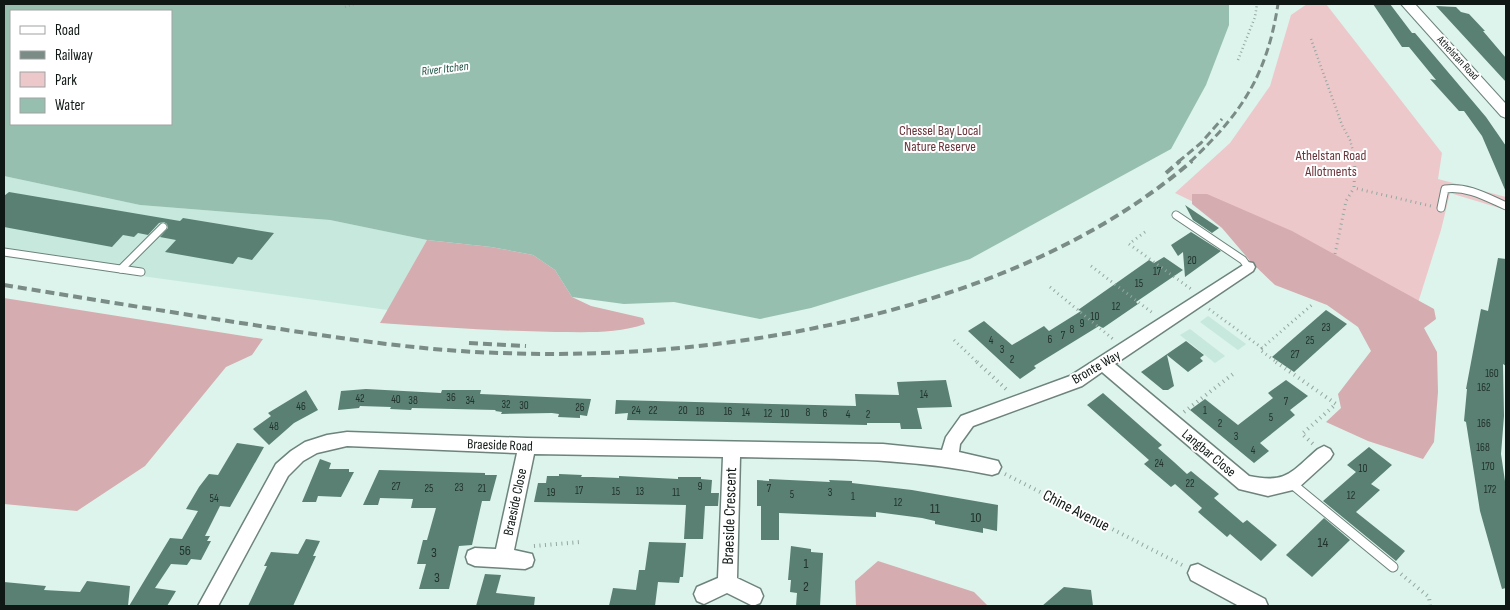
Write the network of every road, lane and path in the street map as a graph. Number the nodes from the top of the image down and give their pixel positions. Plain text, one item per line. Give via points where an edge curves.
1 (354, 4) edge
2 (1257, 4) edge
3 (1408, 4) edge
4 (345, 7) dead end
5 (1311, 39) dead end
6 (1238, 60) dead end
7 (1506, 113) edge
8 (1354, 188) junction
9 (1506, 206) edge
10 (1441, 208) joint
11 (1176, 215) dead end
12 (163, 226) dead end
13 (1146, 232) dead end
14 (4, 252) edge
15 (1335, 254) dead end
16 (1091, 266) dead end
17 (1248, 267) joint
18 (122, 269) junction
19 (141, 272) dead end
20 (1050, 287) dead end
21 (1201, 300) junction
22 (1314, 304) dead end
23 (1166, 323) junction
24 (954, 340) dead end
25 (1262, 348) junction
26 (1126, 350) junction
27 (1104, 364) junction
28 (1233, 374) dead end
29 (1007, 390) dead end
30 (1171, 422) junction
31 (527, 446) junction
32 (732, 449) junction
33 (1324, 454) joint
34 (949, 458) junction
35 (992, 467) joint
36 (1292, 483) junction
37 (580, 542) dead end
38 (504, 552) junction
39 (475, 557) dead end
40 (524, 560) dead end
41 (1393, 567) joint
42 (1198, 573) joint
43 (727, 583) junction
44 (704, 594) dead end
45 (753, 596) dead end
46 (208, 606) edge
47 (1258, 606) edge
48 (1430, 606) edge

1 - 4 path
2 - 6 path
3 - 7 street, Athelstan Road
5 - 8 path via 1350,140 1356,164
8 - 10 path
8 - 15 path via 1346,201
9 - 10 lane via 1454,187 1445,189
11 - 17 lane
12 - 18 lane
13 - 21 path via 1129,244
14 - 18 lane
16 - 23 path
17 - 21 street, Bronte Way
18 - 19 lane
20 - 26 path
21 - 23 street, Bronte Way
21 - 25 path
22 - 25 path
23 - 26 street, Bronte Way
24 - 29 path
25 - 33 path via 1260,350 1336,404 1302,434
26 - 27 street, Bronte Way
27 - 30 street, Langbar Close
27 - 34 street, Bronte Way via 1076,381 967,420 952,442
28 - 30 path
30 - 36 street, Langbar Close via 1245,483 1268,488
31 - 32 street, Braeside Road
31 - 38 street, Braeside Close
31 - 46 street, Braeside Road via 347,439 323,442 299,452 282,470
32 - 34 street, Braeside Road via 883,452
32 - 43 street, Braeside Crescent
33 - 36 street
34 - 35 street
35 - 42 path, Chine Avenue
36 - 41 lane
37 - 38 path
38 - 39 street
38 - 40 street
41 - 48 path via 1429,597
42 - 47 street
43 - 44 street, Braeside Crescent
43 - 45 street, Braeside Crescent

